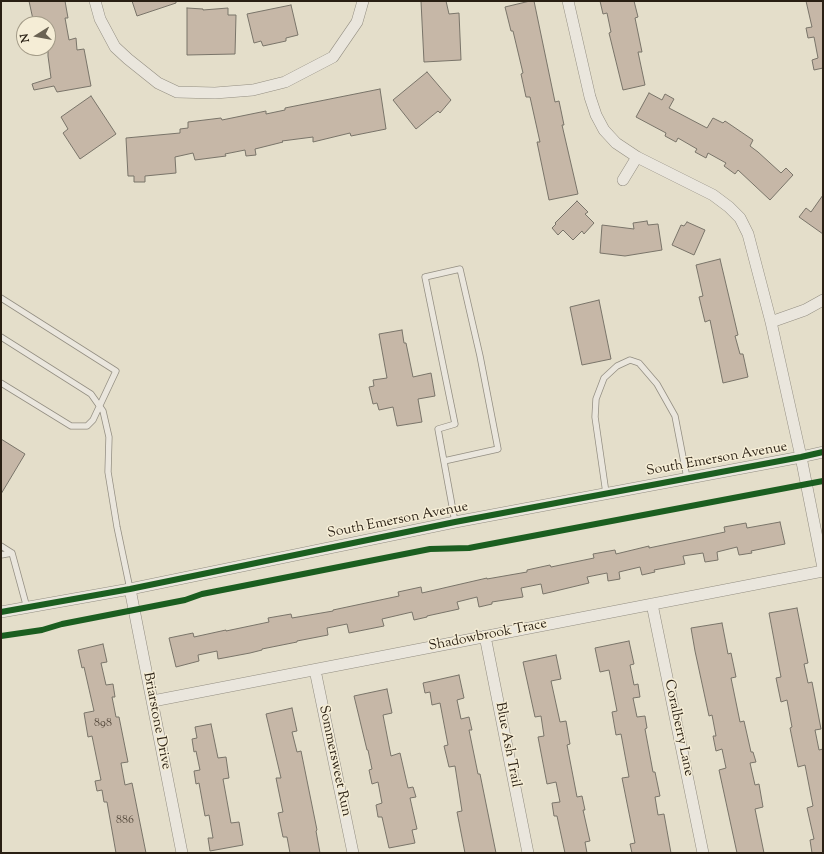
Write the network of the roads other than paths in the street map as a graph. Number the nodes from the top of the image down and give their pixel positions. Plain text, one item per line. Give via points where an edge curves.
1 (95, 1) edge
2 (363, 1) edge
3 (568, 1) edge
4 (637, 157) junction
5 (623, 180) dead end
6 (1, 298) edge
7 (823, 300) edge
8 (771, 322) junction
9 (1, 337) edge
10 (1, 383) edge
11 (100, 405) junction
12 (823, 452) edge
13 (801, 457) junction
14 (444, 461) junction
15 (687, 478) junction
16 (606, 492) junction
17 (456, 522) junction
18 (1, 546) edge
19 (12, 553) junction
20 (1, 555) edge
21 (823, 569) edge
22 (130, 589) junction
23 (652, 604) junction
24 (27, 608) junction
25 (1, 612) edge
26 (485, 636) junction
27 (315, 670) junction
28 (153, 701) junction
29 (182, 853) edge
30 (353, 853) edge
31 (528, 853) edge
32 (703, 853) edge

1 - 2 street via 100,19 116,47 158,83 177,92 215,93 253,90 285,82 332,58 357,22
3 - 4 street via 596,114 604,130 616,143
4 - 5 street
4 - 8 street via 713,195 740,218 748,234
6 - 11 lane via 116,371
7 - 8 street via 805,310
8 - 13 street
9 - 11 lane via 91,394
10 - 11 lane via 71,426 87,426
11 - 22 lane via 109,437 108,472
12 - 13 street, South Emerson Avenue
13 - 15 street, South Emerson Avenue
13 - 21 street
14 - 14 lane via 438,429 455,424 425,277 460,269 498,449
14 - 17 lane
15 - 16 street, South Emerson Avenue
15 - 16 lane via 675,416 657,384 639,363 630,360 617,366 604,378 596,399 595,417
16 - 17 street, South Emerson Avenue
17 - 22 street, South Emerson Avenue
18 - 19 lane
19 - 20 lane
19 - 24 lane
21 - 23 street, Shadowbrook Trace
22 - 24 street, South Emerson Avenue
22 - 28 street, Briarstone Drive
23 - 26 street, Shadowbrook Trace
23 - 32 street, Coralberry Lane
24 - 25 street, South Emerson Avenue
26 - 27 street, Shadowbrook Trace
26 - 31 street, Blue Ash Trail
27 - 28 street, Shadowbrook Trace
27 - 30 street, Sommersweet Run
28 - 29 street, Briarstone Drive

